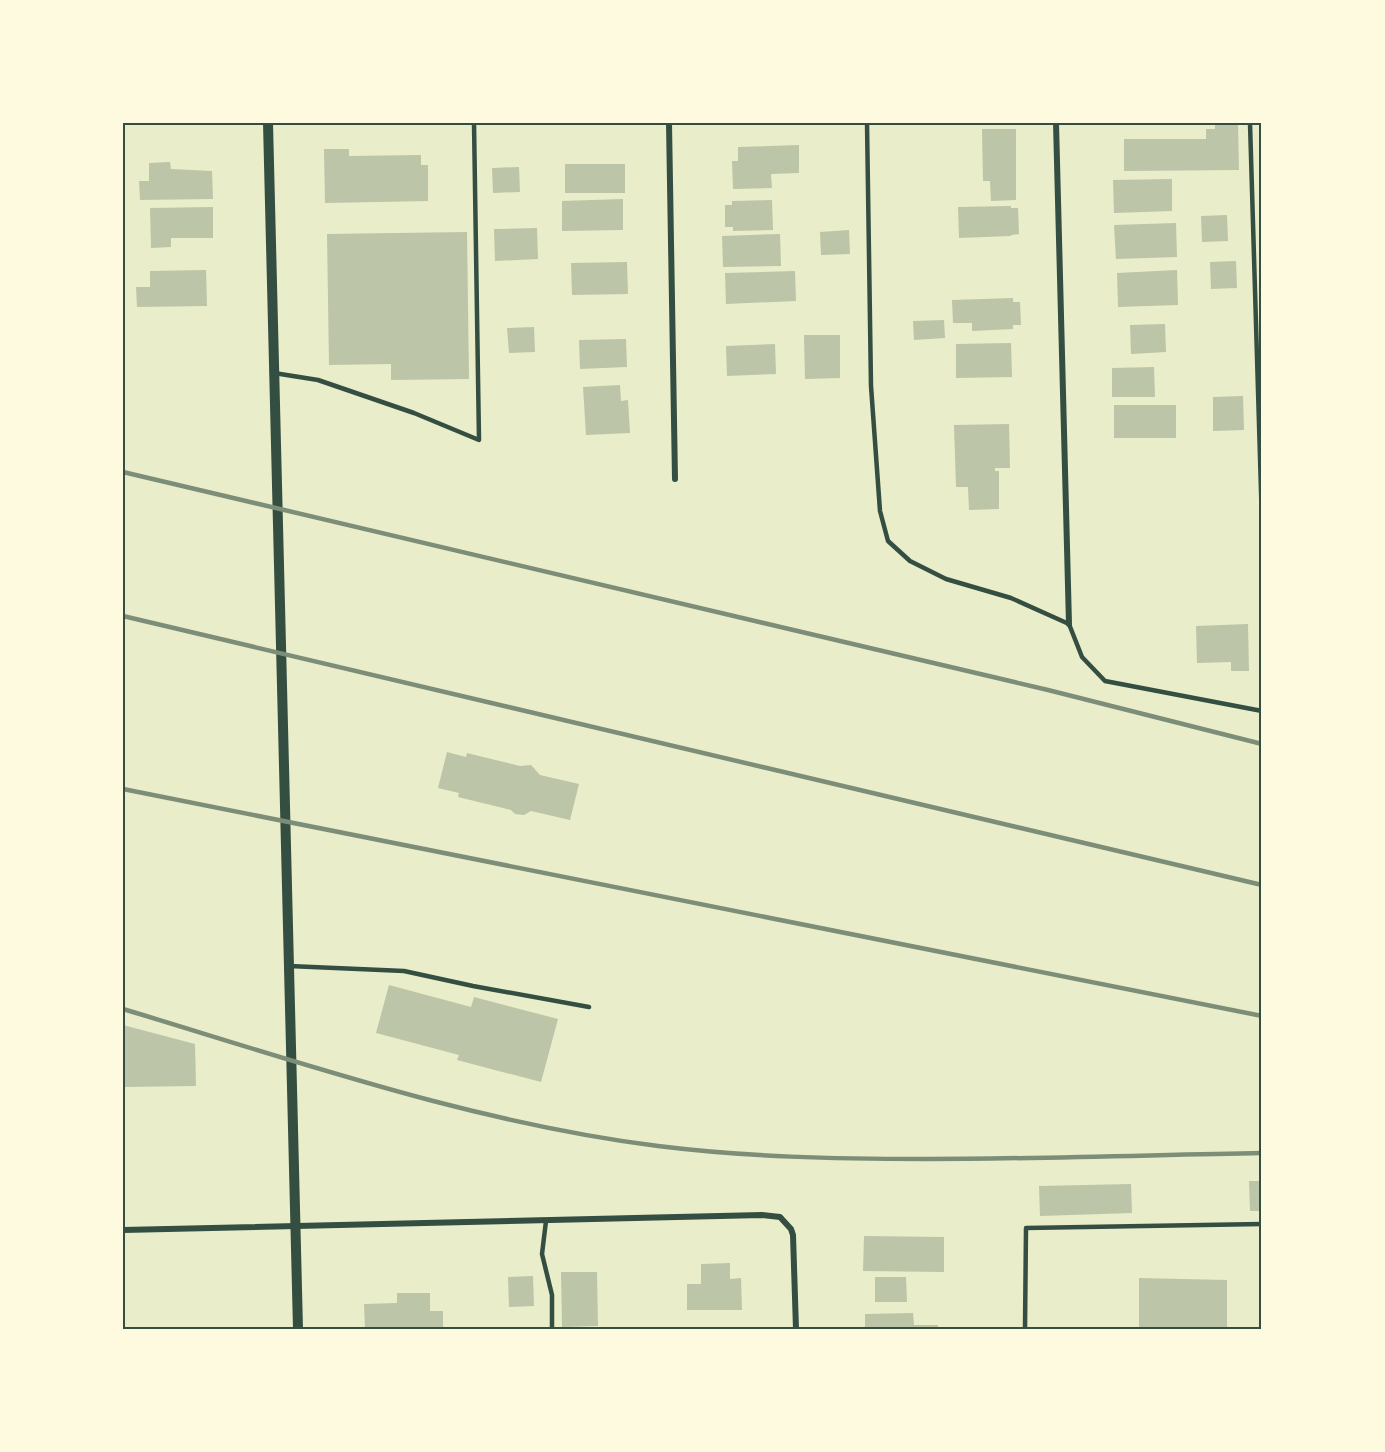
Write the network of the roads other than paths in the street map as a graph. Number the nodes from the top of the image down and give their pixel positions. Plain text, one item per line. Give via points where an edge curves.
1 (268, 123) edge
2 (474, 123) edge
3 (669, 123) edge
4 (867, 123) edge
5 (1056, 123) edge
6 (1250, 123) edge
7 (274, 373) junction
8 (675, 479) dead end
9 (1262, 524) edge
10 (1069, 624) junction
11 (1262, 711) edge
12 (289, 966) junction
13 (589, 1007) dead end
14 (546, 1221) junction
15 (1262, 1224) edge
16 (296, 1225) junction
17 (123, 1230) edge
18 (298, 1329) edge
19 (552, 1329) edge
20 (796, 1329) edge
21 (1025, 1329) edge

1 - 7 street
2 - 7 lane via 479,440 318,380
3 - 8 street
4 - 10 lane via 871,386 880,512 888,541 910,561 946,579 1011,598
5 - 10 street
6 - 9 lane
7 - 12 street
10 - 11 lane via 1082,657 1105,681
12 - 13 lane via 404,971
12 - 16 street
14 - 16 street
14 - 19 lane via 542,1254 552,1295
14 - 20 street via 780,1217 791,1229 794,1244
15 - 21 lane via 1026,1228
16 - 17 street
16 - 18 street

